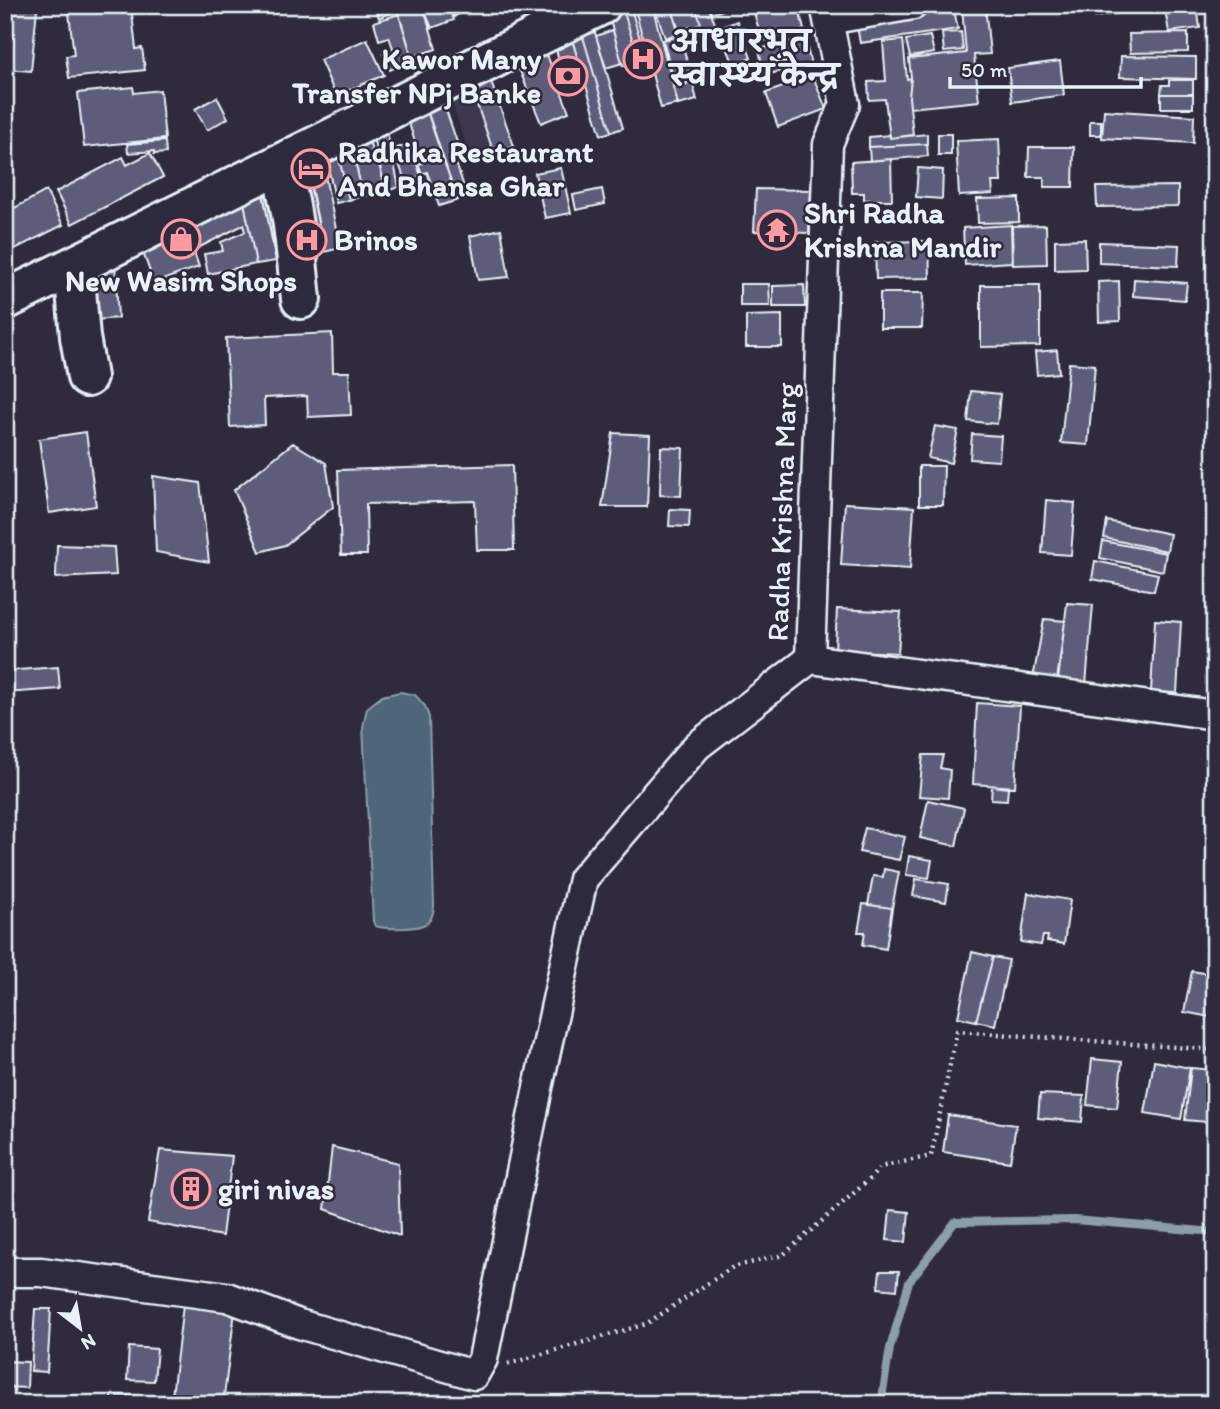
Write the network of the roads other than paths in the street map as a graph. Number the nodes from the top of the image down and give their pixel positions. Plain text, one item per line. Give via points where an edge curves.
1 (601, 5) edge
2 (913, 5) edge
3 (827, 13) edge
4 (279, 164) junction
5 (74, 266) junction
6 (300, 299) dead end
7 (5, 300) edge
8 (87, 377) dead end
9 (810, 659) junction
10 (1215, 715) edge
11 (5, 1272) edge

1 - 4 main road
2 - 3 street
3 - 9 street, Radha Krishna Marg via 845,104 828,144
4 - 5 main road
4 - 6 main road via 295,232
5 - 7 main road
5 - 8 main road
9 - 10 street, Radha Krishna Marg
9 - 11 street via 697,746 583,879 483,1359 474,1375 299,1324 227,1297 41,1272

